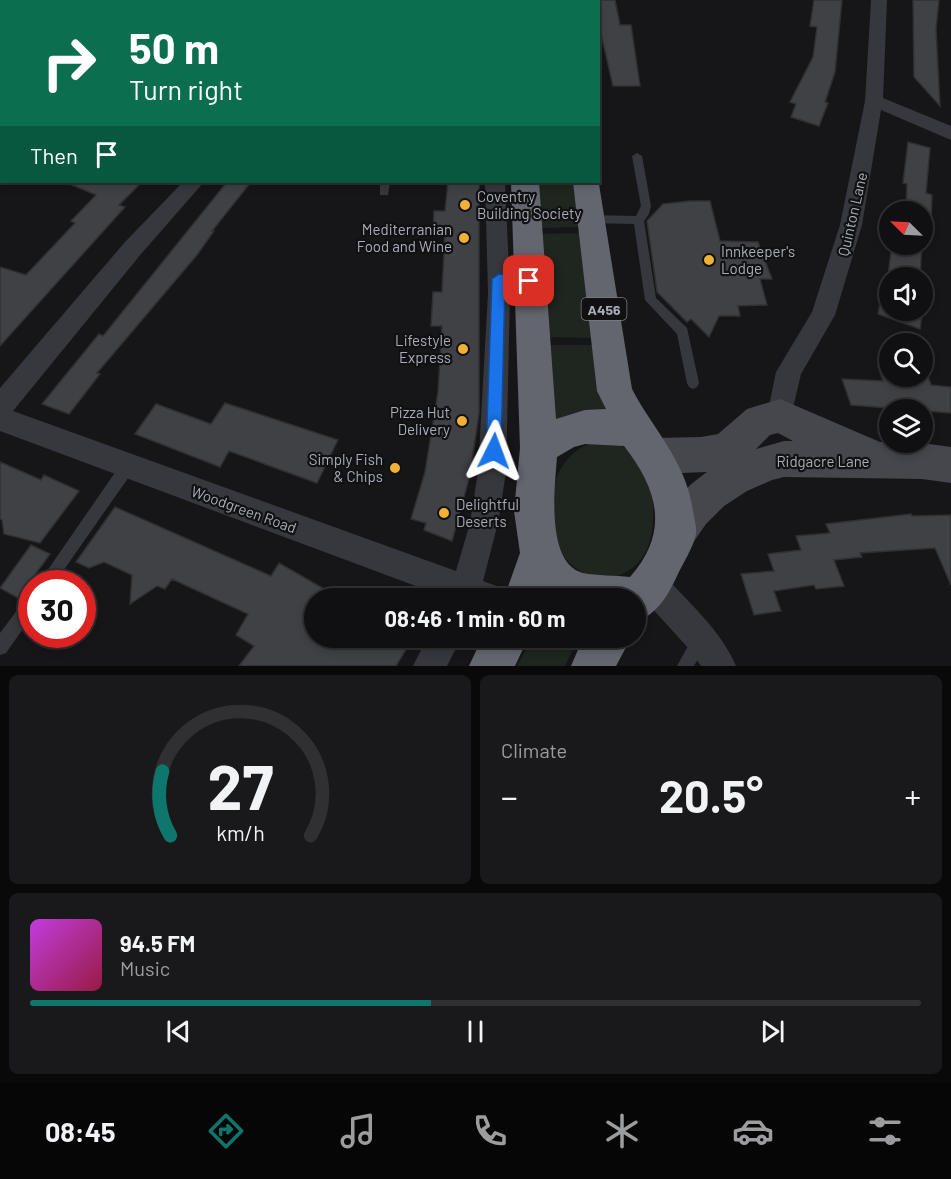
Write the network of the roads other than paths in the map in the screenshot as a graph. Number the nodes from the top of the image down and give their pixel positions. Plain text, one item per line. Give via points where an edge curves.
1 (879, 0) edge
2 (874, 102) junction
3 (951, 134) edge
4 (637, 156) dead end
5 (193, 183) edge
6 (495, 183) edge
7 (525, 183) edge
8 (587, 183) edge
9 (592, 219) junction
10 (639, 220) junction
11 (499, 279) junction
12 (529, 281) junction
13 (693, 383) dead end
14 (0, 407) edge
15 (780, 416) junction
16 (0, 419) edge
17 (747, 432) junction
18 (645, 444) junction
19 (539, 448) junction
20 (777, 460) junction
21 (889, 462) junction
22 (951, 465) edge
23 (128, 466) junction
24 (676, 533) junction
25 (540, 554) junction
26 (55, 570) edge
27 (451, 588) edge
28 (473, 588) edge
29 (528, 588) edge
30 (569, 588) edge
31 (644, 588) edge
32 (646, 601) edge
33 (18, 622) edge
34 (701, 639) junction
35 (0, 647) edge
36 (439, 648) edge
37 (501, 648) edge
38 (602, 648) edge
39 (429, 666) edge
40 (491, 666) edge
41 (593, 666) edge
42 (685, 666) edge
43 (720, 666) edge

1 - 2 street, Quinton Lane
2 - 3 street
2 - 15 street, Quinton Lane via 851,225 837,274 823,315 789,372
4 - 10 lane via 646,206
5 - 14 street via 133,248
6 - 11 street
7 - 12 highway
8 - 9 highway, A456
9 - 10 lane
9 - 18 highway, A456 via 615,391
10 - 13 lane via 651,300 683,332
11 - 12 street
11 - 28 street via 492,472
12 - 19 highway
15 - 17 street via 760,421
15 - 20 street via 790,431 792,448
15 - 21 street, Ridgacre Lane via 842,446
16 - 23 street, Woodgreen Road
17 - 18 street via 727,450 701,455
17 - 20 street via 756,451
18 - 19 highway via 613,426 578,427
18 - 24 highway, A456 via 671,490
19 - 25 highway via 534,511
20 - 21 street, Ridgacre Lane
20 - 24 street, Ridgacre Lane via 732,477 692,510
21 - 22 street, Ridgacre Lane
23 - 26 lane
23 - 27 street, Woodgreen Road
24 - 31 highway
25 - 29 highway
25 - 30 highway via 552,576
32 - 34 street
33 - 35 lane
34 - 42 lane
34 - 43 street
36 - 39 street
37 - 40 highway
38 - 41 highway

